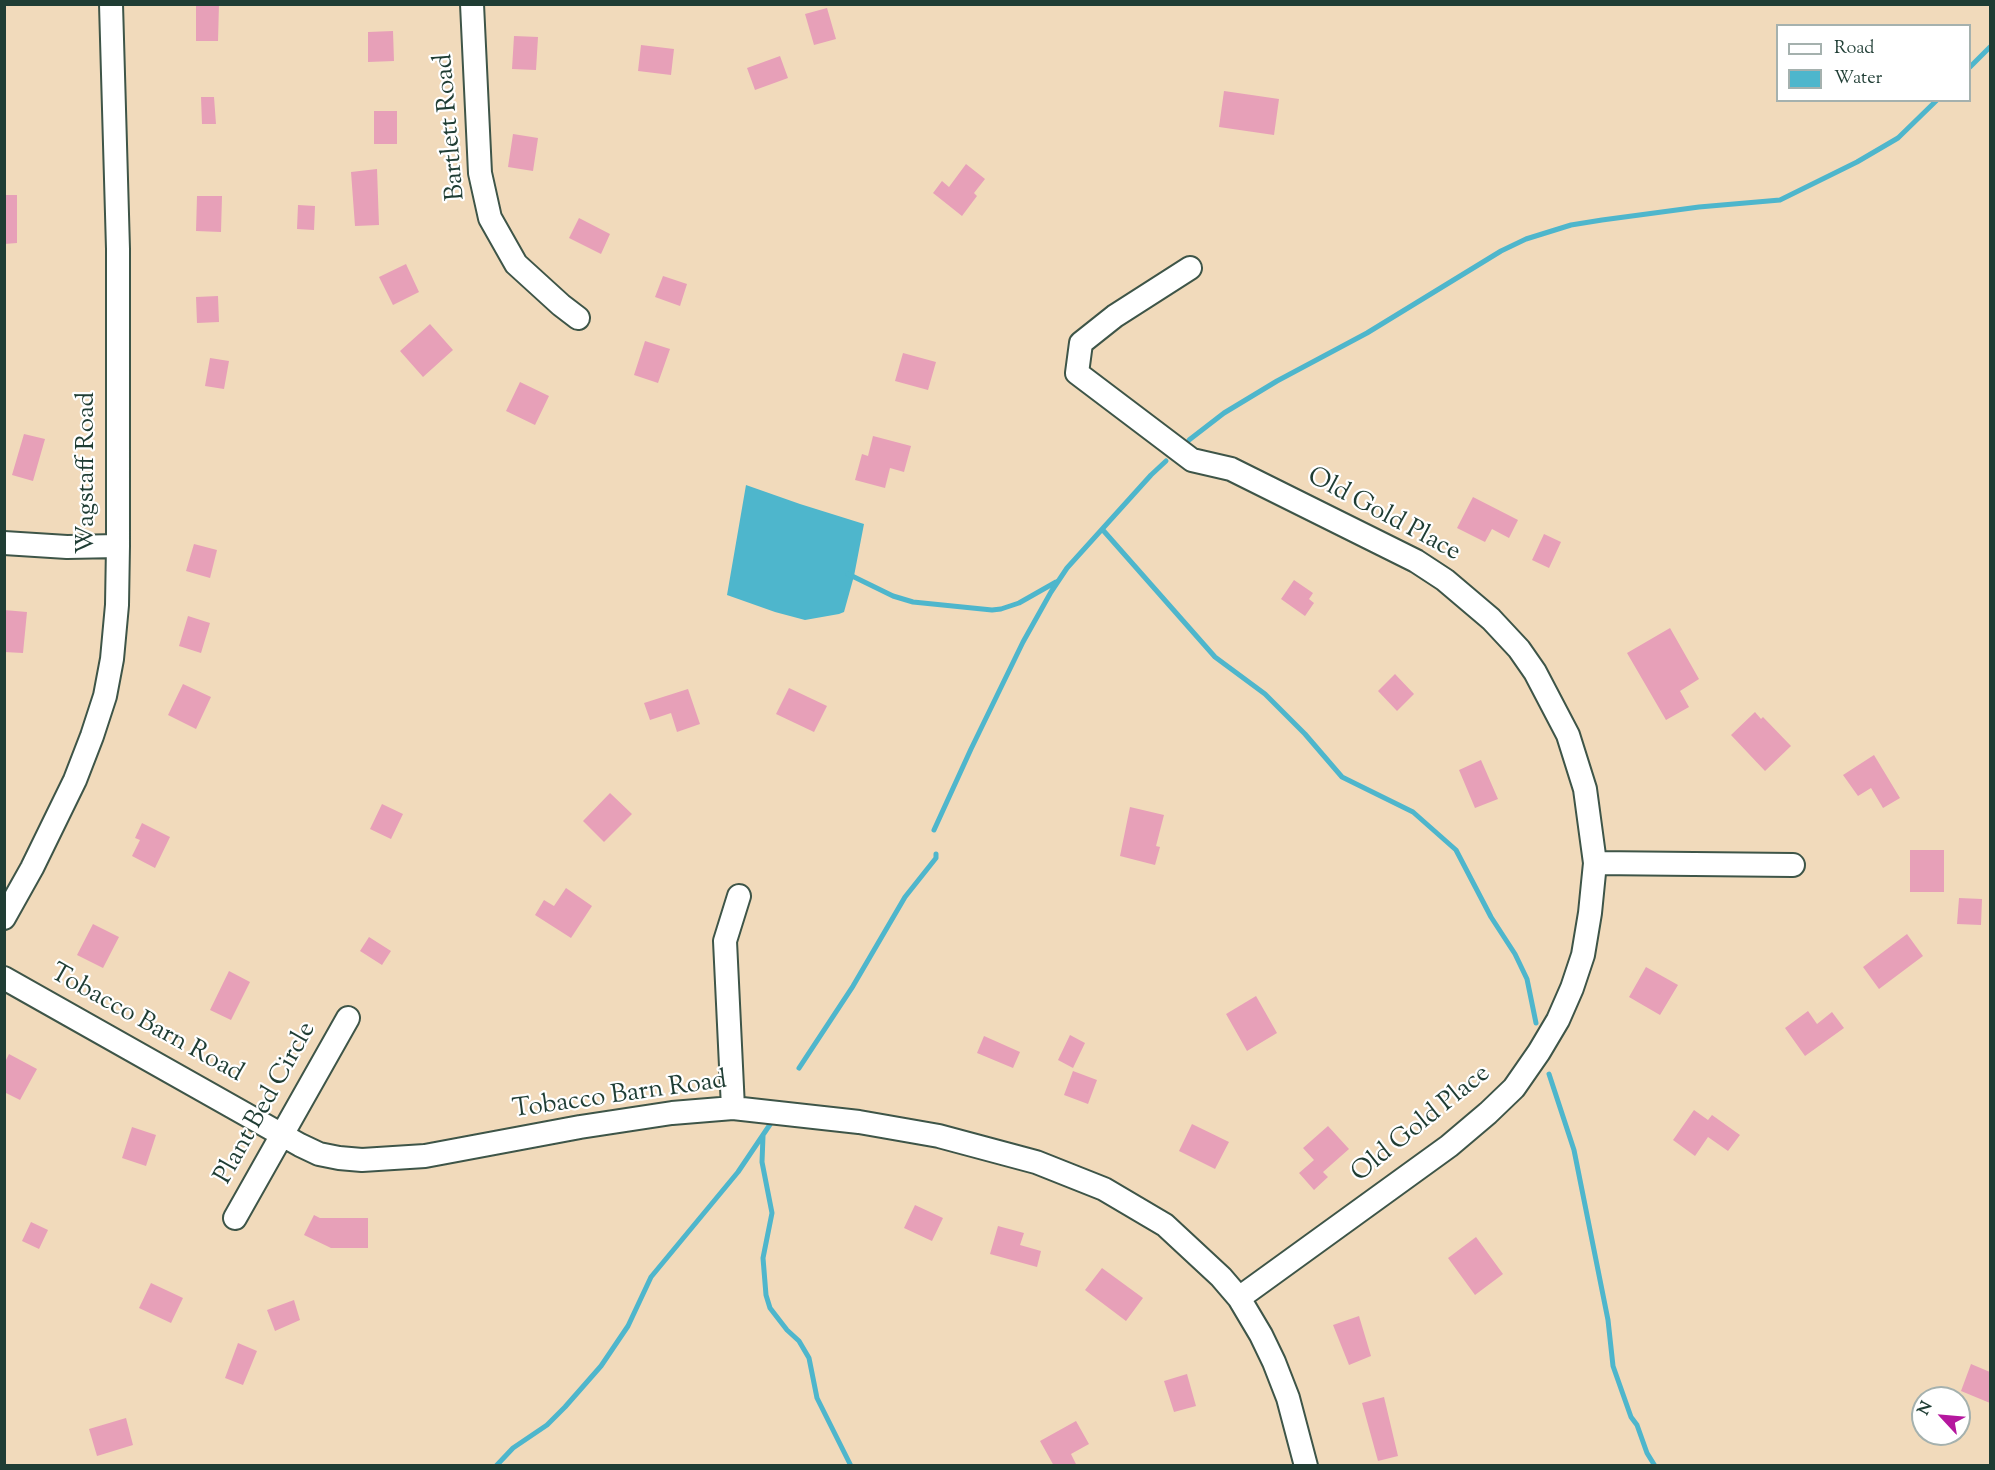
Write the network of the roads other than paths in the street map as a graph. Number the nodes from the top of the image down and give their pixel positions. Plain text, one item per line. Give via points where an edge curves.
1 (111, 4) edge
2 (472, 4) edge
3 (1190, 267) dead end
4 (578, 318) dead end
5 (4, 543) edge
6 (118, 546) junction
7 (1595, 863) junction
8 (1793, 865) dead end
9 (739, 896) dead end
10 (4, 918) edge
11 (4, 978) edge
12 (348, 1018) dead end
13 (733, 1108) junction
14 (282, 1135) junction
15 (235, 1218) dead end
16 (1239, 1298) junction
17 (1306, 1466) edge

1 - 6 street, Wagstaff Road
2 - 4 street, Bartlett Road via 480,173 490,218 516,264
3 - 7 street, Old Gold Place via 1081,343 1077,373 1192,460 1231,469 1416,561 1491,619 1535,672 1568,735 1585,789
5 - 6 street
6 - 10 street, Wagstaff Road via 117,605 105,696 75,780
7 - 8 street
7 - 16 street, Old Gold Place via 1583,955 1572,988 1558,1020 1514,1088 1449,1146
9 - 13 street via 725,941
11 - 14 street, Tobacco Barn Road
12 - 14 street, Plant Bed Circle
13 - 14 street, Tobacco Barn Road via 672,1113 390,1159 319,1154
13 - 16 street, Tobacco Barn Road via 860,1122 927,1134 1036,1162 1104,1189 1165,1225
14 - 15 street, Plant Bed Circle
16 - 17 street, Tobacco Barn Road via 1282,1380

